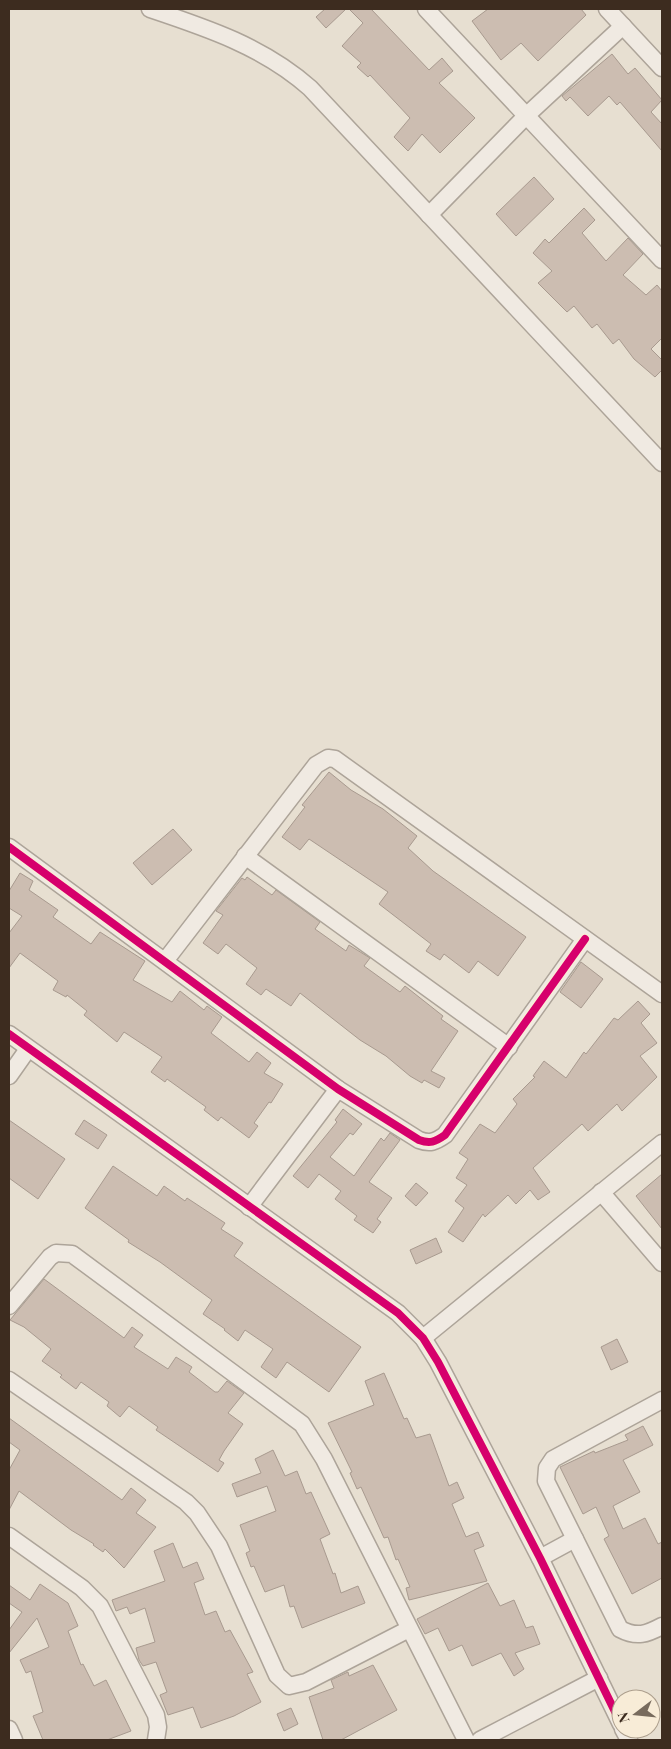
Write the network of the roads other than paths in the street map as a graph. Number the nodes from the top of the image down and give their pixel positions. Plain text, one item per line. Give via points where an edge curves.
1 (150, 9) edge
2 (426, 9) edge
3 (607, 9) edge
4 (623, 26) junction
5 (662, 68) edge
6 (527, 114) junction
7 (429, 215) junction
8 (662, 260) edge
9 (662, 463) edge
10 (9, 847) edge
11 (245, 856) junction
12 (585, 939) junction
13 (165, 961) junction
14 (662, 994) edge
15 (9, 1034) edge
16 (509, 1047) junction
17 (28, 1048) junction
18 (9, 1076) edge
19 (338, 1089) junction
20 (662, 1143) edge
21 (601, 1192) junction
22 (250, 1207) junction
23 (662, 1263) edge
24 (9, 1306) edge
25 (423, 1338) junction
26 (9, 1380) edge
27 (662, 1400) edge
28 (9, 1536) edge
29 (575, 1539) junction
30 (540, 1558) junction
31 (662, 1626) edge
32 (409, 1629) junction
33 (599, 1678) junction
34 (611, 1703) edge
35 (9, 1729) edge
36 (14, 1740) edge
37 (156, 1740) edge
38 (466, 1740) edge
39 (480, 1740) edge

1 - 7 street via 239,41 292,72
2 - 6 street
3 - 4 street
4 - 5 street
4 - 6 street
6 - 7 street
6 - 8 street
7 - 9 street
10 - 13 street
11 - 12 street via 316,765 322,760 335,759
11 - 13 street
11 - 16 street
12 - 14 street
12 - 16 street
13 - 19 street
15 - 17 street
16 - 19 street via 445,1135 436,1142 419,1140
17 - 18 street
17 - 22 street
19 - 22 street
20 - 21 street
21 - 23 street
21 - 25 street
22 - 25 street via 398,1313
24 - 32 street via 50,1257 56,1253 72,1254 302,1424 324,1459
25 - 30 street
26 - 32 street via 186,1502 197,1513 219,1546 282,1682 289,1686 306,1682
27 - 29 street via 553,1459 547,1468 546,1480
28 - 37 street via 82,1588 100,1606 156,1715
29 - 30 street
29 - 31 street via 620,1630 644,1635
30 - 33 street
32 - 38 street
33 - 34 street
33 - 39 street
35 - 36 street

